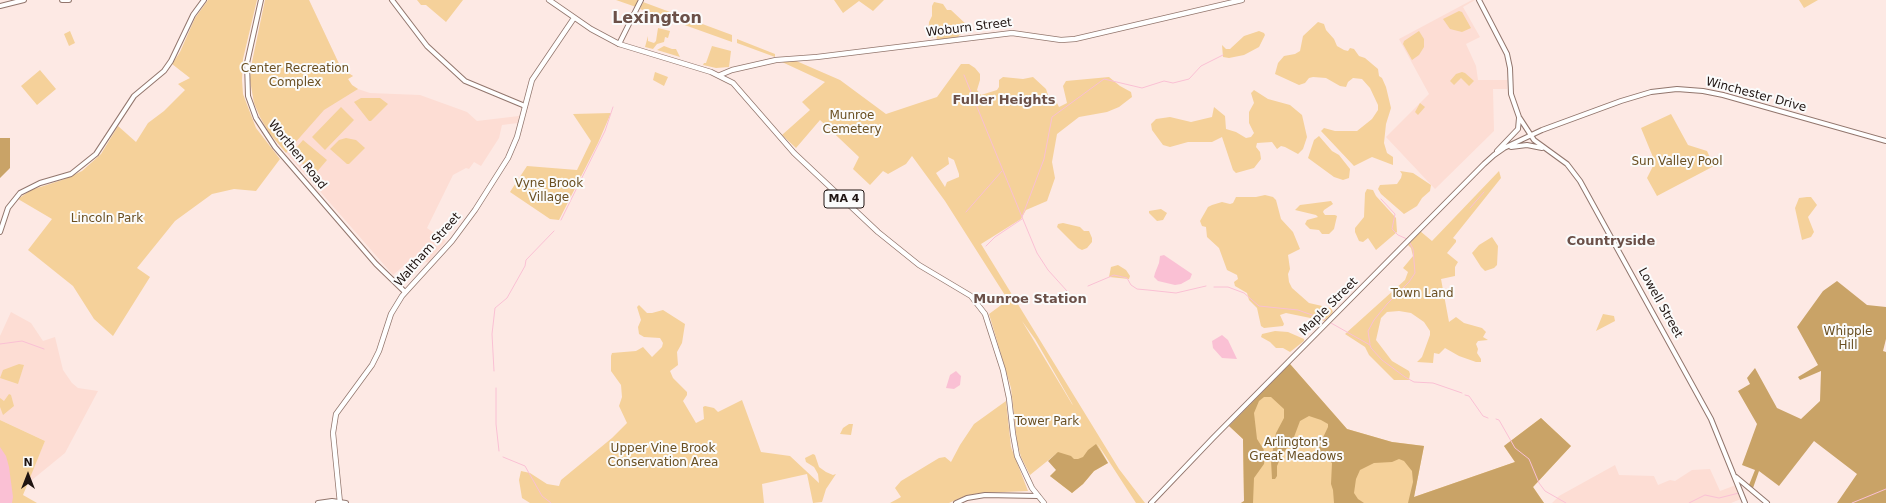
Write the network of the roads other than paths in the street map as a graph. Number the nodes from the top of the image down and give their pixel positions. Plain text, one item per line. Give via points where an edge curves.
1 (24, 0) edge
2 (62, 0) edge
3 (69, 0) edge
4 (204, 0) edge
5 (261, 0) edge
6 (392, 0) edge
7 (549, 0) edge
8 (641, 0) edge
9 (1242, 0) edge
10 (1479, 0) edge
11 (0, 6) edge
12 (574, 18) junction
13 (619, 44) junction
14 (732, 70) junction
15 (720, 75) junction
16 (733, 83) junction
17 (525, 106) junction
18 (1519, 117) junction
19 (1530, 135) junction
20 (1886, 141) edge
21 (1499, 151) junction
22 (1494, 154) junction
23 (1553, 154) junction
24 (0, 232) edge
25 (405, 292) junction
26 (1735, 476) junction
27 (1752, 491) junction
28 (1038, 496) junction
29 (1744, 501) edge
30 (340, 502) edge
31 (318, 503) edge
32 (346, 503) edge
33 (956, 503) edge
34 (1044, 503) edge
35 (1151, 503) edge
36 (1767, 503) edge

1 - 11 main road
2 - 3 main road
4 - 24 main road via 193,15 164,71 134,96 96,154 71,174 40,183 20,193 8,208
5 - 25 main road, Worthen Road via 247,63 248,96 256,118 271,142 376,264
6 - 17 main road via 427,46 463,79
7 - 12 main road, MA 4
8 - 13 main road
9 - 14 main road, Woburn Street via 1075,39 1062,40 1012,33 776,60
10 - 18 main road, Lowell Street via 1506,51 1510,65 1512,99
12 - 13 main road, MA 4
12 - 17 main road, Waltham Street via 532,80
13 - 15 main road, MA 4
14 - 15 main road, Woburn Street
14 - 16 main road
15 - 16 main road, MA 4
16 - 28 main road, MA 4 via 794,153 878,232 920,265 971,296 982,308 1006,384 1017,456
17 - 25 main road, Waltham Street via 512,151 475,210 452,241
18 - 19 main road, Lowell Street
18 - 22 main road via 1518,129
19 - 20 main road, Winchester Drive via 1637,96 1677,88 1723,95
19 - 21 main road, Maple Street
19 - 23 main road, Lowell Street
21 - 22 main road, Maple Street
21 - 23 main road via 1527,145
22 - 35 main road, Maple Street
23 - 26 main road, Lowell Street via 1567,164 1580,181 1699,396 1717,431
25 - 30 main road, Waltham Street via 391,314 372,364 335,416 333,432
26 - 27 main road
26 - 29 main road, Lowell Street
27 - 29 main road via 1746,493
27 - 36 main road
28 - 33 main road via 985,495
28 - 34 main road
30 - 31 main road
30 - 32 main road

